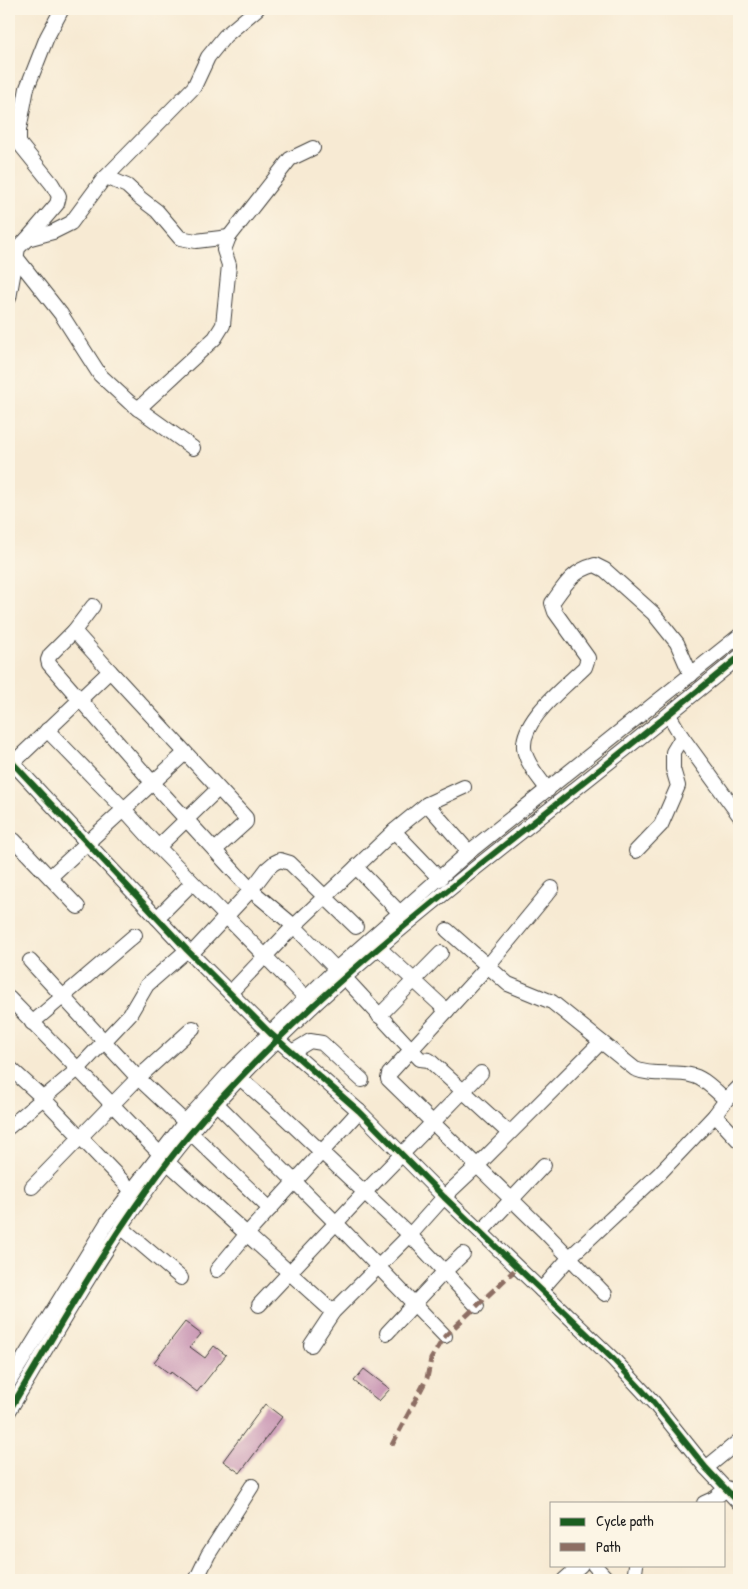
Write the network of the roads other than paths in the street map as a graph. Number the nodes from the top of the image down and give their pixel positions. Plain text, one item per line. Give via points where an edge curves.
1 (62, 9) edge
2 (257, 9) edge
3 (313, 148) dead end
4 (106, 177) junction
5 (229, 237) junction
6 (18, 246) edge
7 (9, 298) edge
8 (138, 409) junction
9 (193, 448) dead end
10 (93, 606) dead end
11 (74, 632) junction
12 (739, 636) edge
13 (739, 657) edge
14 (110, 671) junction
15 (691, 675) junction
16 (80, 700) junction
17 (668, 715) junction
18 (47, 730) junction
19 (682, 737) junction
20 (185, 753) junction
21 (11, 761) edge
22 (152, 782) junction
23 (464, 787) dead end
24 (218, 789) junction
25 (548, 790) junction
26 (427, 804) junction
27 (122, 808) junction
28 (739, 815) edge
29 (187, 820) junction
30 (394, 831) junction
31 (14, 840) dead end
32 (86, 843) junction
33 (158, 848) junction
34 (215, 850) junction
35 (636, 851) dead end
36 (470, 852) junction
37 (356, 867) junction
38 (50, 877) junction
39 (440, 878) junction
40 (192, 883) junction
41 (552, 888) dead end
42 (251, 890) junction
43 (325, 897) junction
44 (78, 907) dead end
45 (400, 913) junction
46 (225, 917) junction
47 (157, 918) junction
48 (294, 926) junction
49 (356, 927) dead end
50 (446, 930) dead end
51 (135, 935) dead end
52 (378, 947) junction
53 (189, 952) junction
54 (441, 953) dead end
55 (265, 957) junction
56 (30, 961) dead end
57 (488, 967) junction
58 (341, 973) junction
59 (415, 981) junction
60 (230, 993) junction
61 (62, 997) junction
62 (9, 998) edge
63 (306, 998) junction
64 (447, 1010) junction
65 (379, 1016) junction
66 (32, 1023) junction
67 (193, 1028) dead end
68 (274, 1036) junction
69 (104, 1042) junction
70 (601, 1042) junction
71 (410, 1050) junction
72 (292, 1052) junction
73 (9, 1067) edge
74 (78, 1069) junction
75 (481, 1072) dead end
76 (138, 1078) junction
77 (240, 1078) junction
78 (362, 1080) dead end
79 (739, 1087) edge
80 (463, 1091) junction
81 (43, 1098) junction
82 (726, 1100) junction
83 (217, 1104) junction
84 (112, 1105) junction
85 (359, 1111) junction
86 (715, 1115) junction
87 (433, 1122) junction
88 (9, 1127) edge
89 (188, 1128) junction
90 (509, 1133) junction
91 (80, 1137) junction
92 (739, 1140) edge
93 (322, 1153) junction
94 (401, 1155) junction
95 (163, 1158) junction
96 (478, 1165) junction
97 (544, 1165) dead end
98 (295, 1182) junction
99 (32, 1186) dead end
100 (132, 1190) junction
101 (364, 1192) junction
102 (444, 1197) junction
103 (512, 1199) junction
104 (270, 1209) junction
105 (336, 1223) junction
106 (121, 1227) junction
107 (481, 1232) junction
108 (246, 1235) junction
109 (410, 1235) junction
110 (463, 1254) dead end
111 (570, 1257) junction
112 (378, 1266) junction
113 (218, 1270) dead end
114 (444, 1272) junction
115 (288, 1273) junction
116 (181, 1278) dead end
117 (542, 1290) junction
118 (605, 1294) dead end
119 (414, 1304) junction
120 (259, 1305) dead end
121 (477, 1306) dead end
122 (333, 1312) junction
123 (386, 1333) dead end
124 (445, 1336) dead end
125 (311, 1344) dead end
126 (9, 1382) edge
127 (9, 1411) edge
128 (739, 1441) edge
129 (706, 1468) junction
130 (252, 1486) dead end
131 (727, 1488) junction
132 (706, 1502) edge
133 (739, 1503) edge
134 (580, 1566) edge
135 (595, 1566) edge
136 (636, 1566) edge
137 (196, 1580) edge
138 (564, 1580) edge
139 (608, 1580) edge
140 (634, 1580) edge

1 - 6 street via 27,88 19,130 19,143 59,196 57,204
2 - 4 street via 225,36 208,57 194,87
3 - 5 street via 290,159
4 - 5 street via 127,186 157,211 180,238 196,241
4 - 6 street via 71,223
5 - 8 street via 224,250 228,265 223,325 202,351
6 - 7 street
6 - 8 street via 100,375
8 - 9 street
10 - 11 street
11 - 14 street
11 - 16 street via 48,660
12 - 15 street
13 - 17 street
14 - 16 street
14 - 20 street
15 - 25 street
15 - 25 street via 677,643 653,613 605,570 595,565 584,568 567,581 552,604 588,658 585,667 541,710 524,740 525,753
16 - 18 street
16 - 22 street
17 - 19 street
17 - 52 street
18 - 21 street
18 - 27 street
19 - 28 street
19 - 35 street via 673,752 678,786 661,825
20 - 22 street
20 - 24 street
21 - 32 street
22 - 27 street
22 - 29 street
23 - 26 street
24 - 29 street
24 - 34 street via 246,818 246,822
25 - 36 street
26 - 30 street
26 - 36 street
27 - 32 street
27 - 33 street
29 - 33 street
29 - 34 street
30 - 37 street
30 - 39 street
31 - 38 street
32 - 38 street
32 - 47 street
33 - 40 street
34 - 42 street
36 - 39 street
37 - 43 street
37 - 45 street
38 - 44 street
39 - 45 street
40 - 46 street
40 - 47 street
41 - 57 street
42 - 43 street via 267,869 280,860 290,863
42 - 46 street
42 - 48 street
43 - 48 street
43 - 49 street
45 - 58 street
46 - 53 street
46 - 55 street
47 - 53 street
48 - 55 street
48 - 58 street
50 - 57 street
51 - 61 street
52 - 58 street
52 - 59 street
53 - 60 street
53 - 69 street via 147,985 130,1014
54 - 59 street
55 - 60 street
55 - 63 street
56 - 61 street
57 - 64 street
57 - 70 street via 516,988 552,1002
58 - 63 street
58 - 65 street
58 - 68 street
59 - 64 street
59 - 65 street
60 - 68 street
61 - 66 street
61 - 69 street
62 - 66 street
63 - 68 street
64 - 71 street
65 - 71 street
66 - 74 street
67 - 76 street
68 - 72 street
68 - 77 street
68 - 89 street via 232,1070
69 - 74 street
69 - 76 street
70 - 82 street via 635,1069 696,1076
70 - 90 street
71 - 80 street via 420,1059 429,1060
71 - 87 street via 388,1074 388,1079
72 - 78 street via 310,1041 322,1043
72 - 85 street
73 - 81 street
74 - 81 street
74 - 84 street
75 - 80 street
76 - 84 street
76 - 89 street
77 - 83 street
77 - 93 street
79 - 82 street
80 - 87 street
80 - 90 street
81 - 88 street
81 - 91 street
82 - 86 street
83 - 89 street
83 - 98 street
84 - 91 street
84 - 95 street
85 - 93 street
85 - 94 street
86 - 92 street
86 - 111 street via 660,1173
87 - 94 street
87 - 96 street
89 - 95 street
89 - 104 street
90 - 96 street
91 - 99 street
91 - 100 street
93 - 98 street
93 - 101 street
94 - 101 street
94 - 102 street
95 - 100 street
95 - 106 street
95 - 108 street
96 - 102 street
96 - 103 street
97 - 103 street
98 - 104 street
98 - 105 street
100 - 126 street via 97,1238
101 - 105 street
101 - 109 street
102 - 107 street
102 - 109 street
103 - 107 street
103 - 111 street
104 - 108 street
105 - 112 street
105 - 115 street
106 - 116 street
106 - 127 street
107 - 117 street
108 - 113 street
108 - 115 street
109 - 112 street
109 - 114 street
110 - 114 street
111 - 117 street
111 - 118 street
112 - 119 street
112 - 122 street
114 - 119 street
114 - 121 street
115 - 120 street
115 - 122 street
117 - 129 street via 654,1402
119 - 123 street
119 - 124 street
122 - 125 street
128 - 129 street
129 - 131 street
130 - 137 street
131 - 132 street
131 - 133 street
134 - 138 street
135 - 139 street
136 - 140 street

